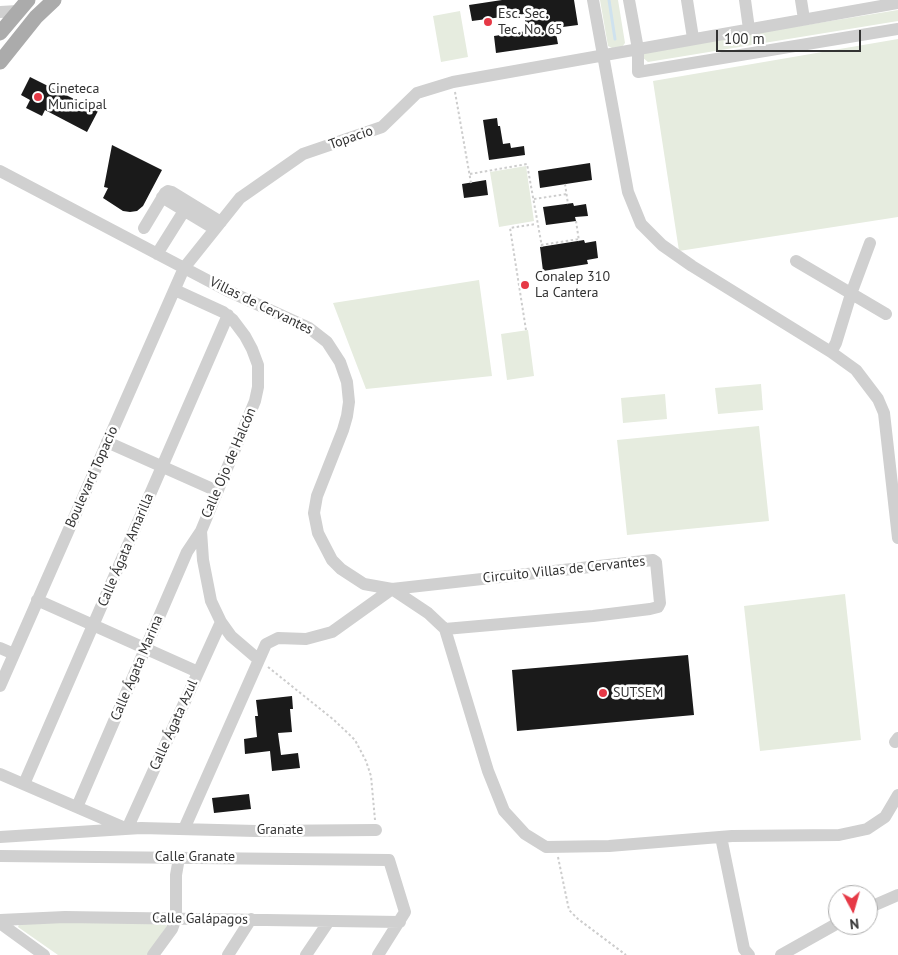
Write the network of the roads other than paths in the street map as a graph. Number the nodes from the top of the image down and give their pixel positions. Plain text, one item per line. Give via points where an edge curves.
1 (593, 0) edge
2 (629, 0) edge
3 (687, 0) edge
4 (745, 0) edge
5 (801, 0) edge
6 (53, 1) edge
7 (898, 3) edge
8 (22, 4) edge
9 (860, 5) edge
10 (0, 12) edge
11 (804, 19) junction
12 (750, 29) junction
13 (898, 30) edge
14 (0, 34) edge
15 (693, 38) junction
16 (638, 49) junction
17 (603, 56) junction
18 (0, 62) edge
19 (0, 171) edge
20 (187, 206) junction
21 (218, 226) junction
22 (144, 228) dead end
23 (870, 243) dead end
24 (157, 254) junction
25 (796, 261) dead end
26 (184, 268) junction
27 (175, 290) junction
28 (851, 294) junction
29 (886, 314) dead end
30 (228, 315) junction
31 (831, 352) junction
32 (107, 442) junction
33 (162, 467) junction
34 (217, 491) junction
35 (201, 531) junction
36 (898, 538) edge
37 (392, 589) junction
38 (37, 600) junction
39 (220, 622) junction
40 (93, 626) junction
41 (445, 629) junction
42 (0, 648) edge
43 (145, 649) junction
44 (14, 654) junction
45 (259, 660) junction
46 (198, 672) junction
47 (0, 686) edge
48 (0, 774) edge
49 (24, 784) junction
50 (898, 795) edge
51 (77, 807) junction
52 (127, 829) junction
53 (184, 830) junction
54 (376, 830) road end
55 (0, 837) edge
56 (721, 837) junction
57 (0, 856) edge
58 (178, 858) junction
59 (898, 895) edge
60 (878, 904) edge
61 (176, 918) junction
62 (251, 920) junction
63 (0, 921) edge
64 (329, 921) junction
65 (400, 922) junction
66 (828, 929) edge
67 (44, 955) edge
68 (153, 955) edge
69 (228, 955) edge
70 (306, 955) edge
71 (378, 955) edge
72 (749, 955) edge
73 (781, 955) edge

1 - 17 street
2 - 16 street
3 - 15 street
4 - 12 street
5 - 11 street
6 - 18 main road
7 - 9 street
8 - 10 street
8 - 14 main road
9 - 11 street
11 - 12 street
12 - 15 street
13 - 16 street via 638,72
15 - 16 street
16 - 17 street, Topacio
17 - 21 street, Topacio via 453,82 416,93 382,127 303,154 240,198
17 - 31 street via 628,192 641,224 662,245 692,266
19 - 24 street, Villas de Cervantes
20 - 21 street
20 - 22 street via 172,192 164,193
20 - 24 street
21 - 26 street, Topacio
23 - 28 street
24 - 26 street, Villas de Cervantes
25 - 28 street
26 - 27 street, Boulevard Topacio
26 - 37 street, Villas de Cervantes via 309,328 334,351 347,382 348,416 317,496 314,513 318,533 332,560 341,569 364,584
27 - 30 street, Calle Ojo de Halcón
27 - 32 street, Boulevard Topacio
28 - 29 street
28 - 31 street
30 - 33 street, Calle Ágata Amarilla
30 - 34 street, Calle Ojo de Halcón via 239,326 252,349 258,366 258,387
31 - 36 street via 856,370 878,399 884,414
32 - 33 street
32 - 38 street, Boulevard Topacio
33 - 34 street
33 - 40 street, Calle Ágata Amarilla
34 - 35 street, Calle Ojo de Halcón
35 - 39 street, Calle Ojo de Halcón via 206,584
35 - 43 street, Calle Ágata Marina via 187,552
37 - 41 street, Villas de Cervantes via 428,613
37 - 41 street, Circuito Villas de Cervantes via 656,562 660,603 650,610
37 - 45 street via 332,632 306,638 278,638 266,644
38 - 40 street
38 - 44 street, Boulevard Topacio
39 - 45 street, Calle Ojo de Halcón
39 - 46 street, Calle Ágata Azul
40 - 43 street
40 - 49 street, Calle Ágata Amarilla
41 - 56 street via 488,771 504,811 525,834 546,847 609,846
42 - 44 street
43 - 46 street
43 - 51 street, Calle Ágata Marina
44 - 47 street, Boulevard Topacio
45 - 53 street
46 - 52 street, Calle Ágata Azul
48 - 49 street
49 - 51 street
50 - 56 street via 885,817 867,829 839,835
51 - 52 street
52 - 53 street, Calle Granate
52 - 55 street, Calle Granate
53 - 54 street, Granate
56 - 72 street via 744,949
57 - 58 street, Calle Granate
58 - 61 street
58 - 65 street, Calle Granate via 389,860 405,912
59 - 60 street
61 - 62 street, Calle Galápagos
61 - 63 street, Calle Galápagos via 66,917
61 - 68 street
62 - 64 street, Calle Galápagos
62 - 69 street
63 - 67 street
64 - 65 street, Calle Galápagos
64 - 70 street
65 - 71 street
66 - 73 street

